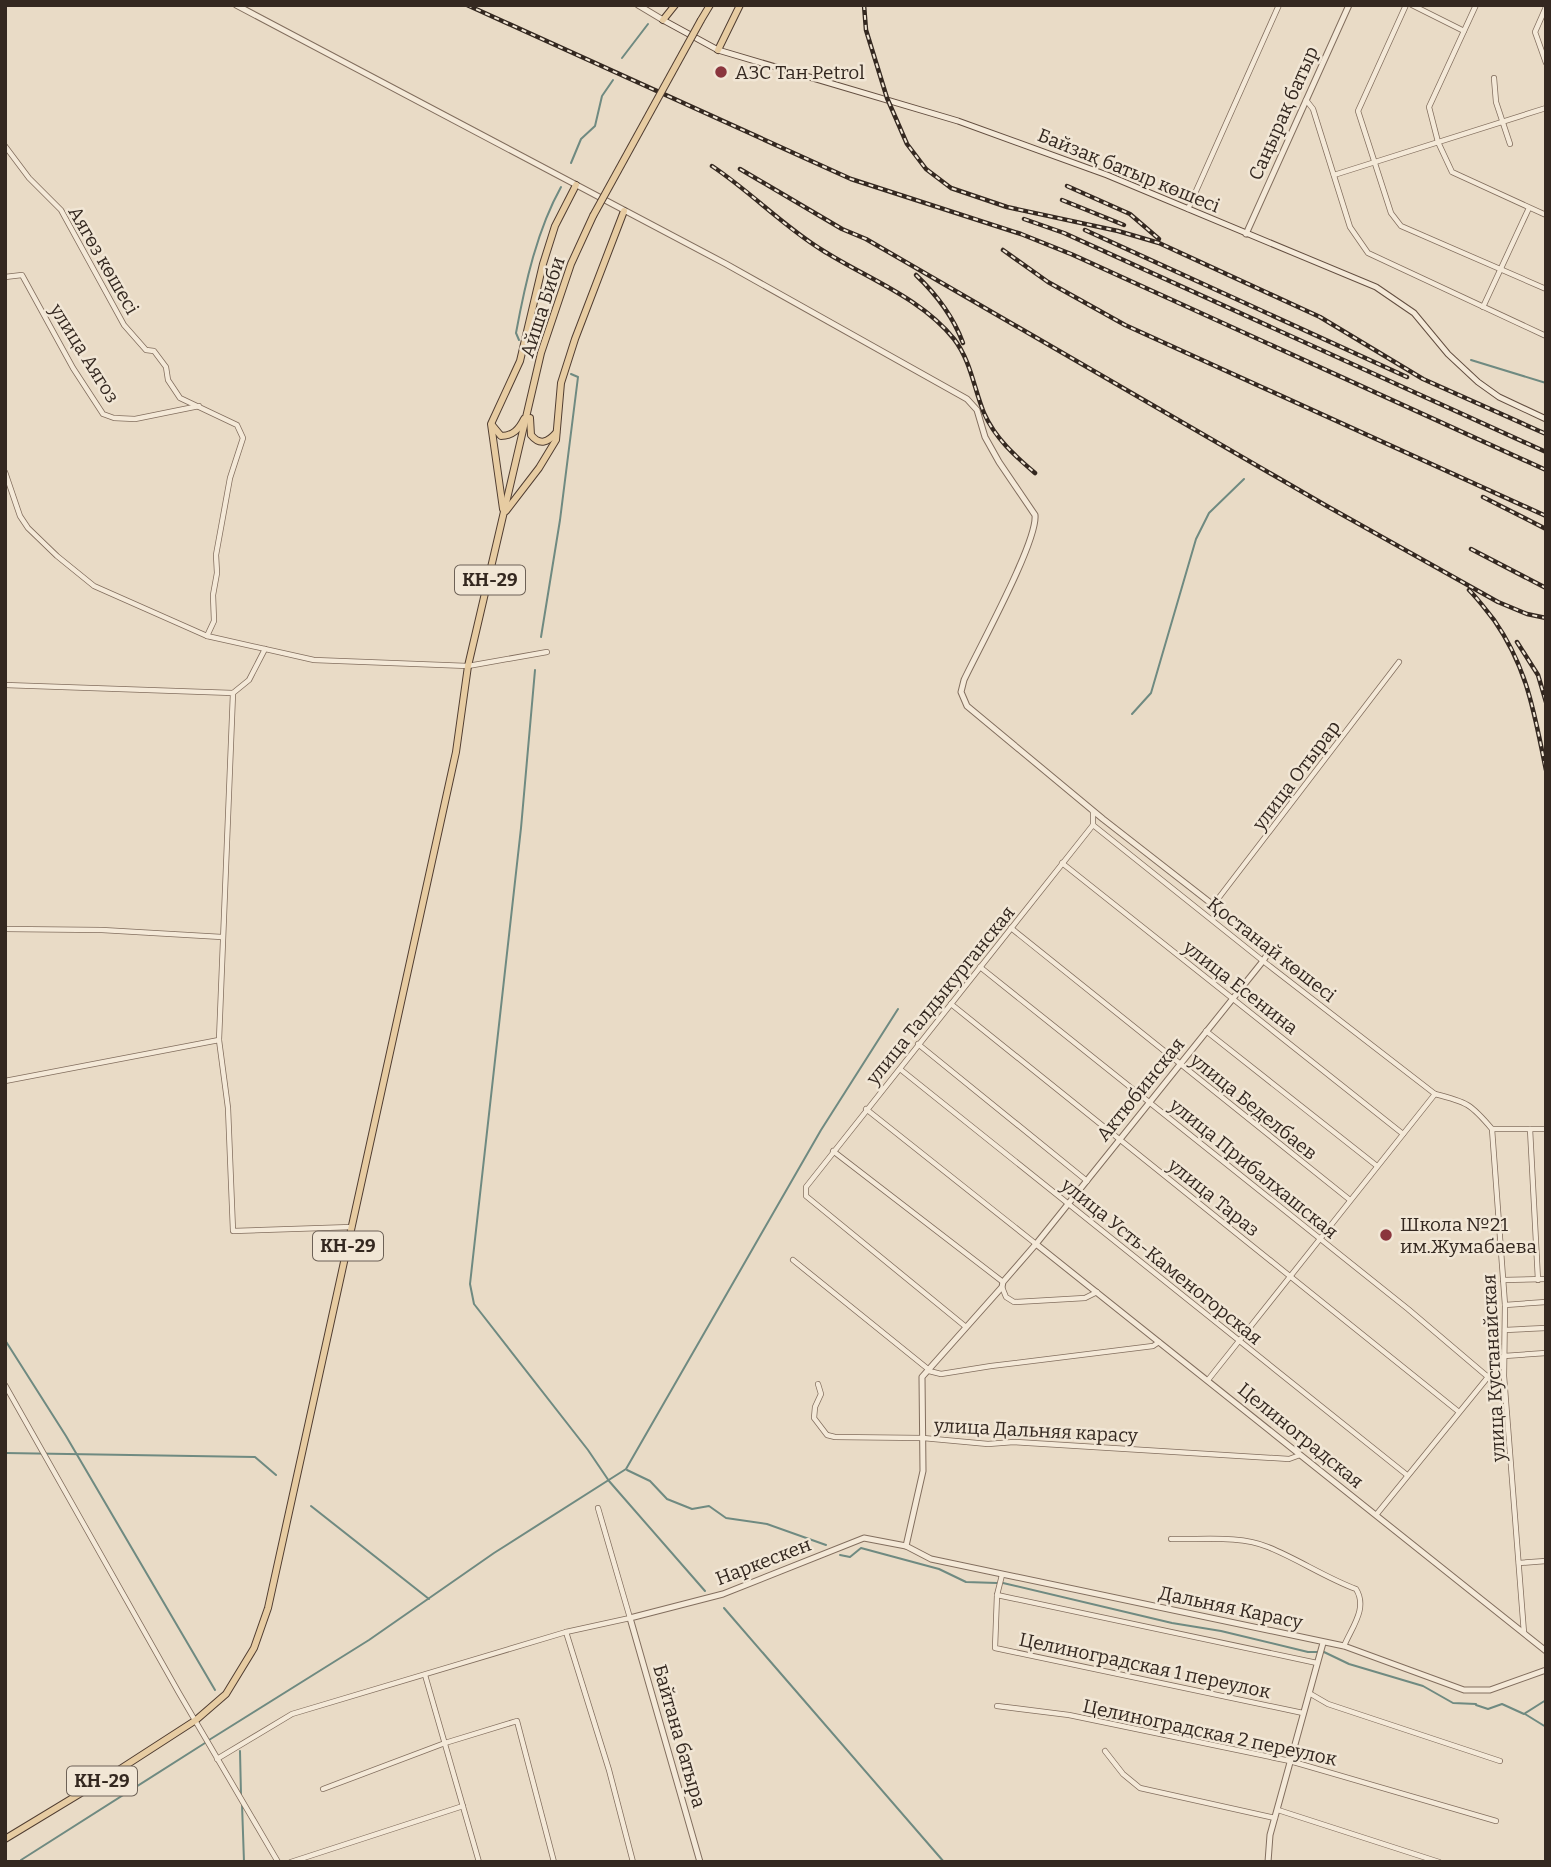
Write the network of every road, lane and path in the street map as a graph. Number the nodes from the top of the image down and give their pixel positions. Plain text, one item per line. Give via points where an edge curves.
1 (236, 5) edge
2 (638, 5) edge
3 (675, 5) edge
4 (709, 5) edge
5 (740, 5) edge
6 (1279, 5) edge
7 (1349, 5) edge
8 (1406, 5) edge
9 (1412, 5) edge
10 (1476, 5) edge
11 (1546, 8) edge
12 (663, 20) junction
13 (1464, 31) junction
14 (718, 50) junction
15 (1546, 63) edge
16 (1494, 78) dead end
17 (1306, 100) junction
18 (1546, 108) edge
19 (1504, 122) junction
20 (1438, 142) junction
21 (1510, 144) dead end
22 (5, 146) edge
23 (1375, 162) junction
24 (1334, 175) junction
25 (576, 185) junction
26 (1529, 208) junction
27 (1187, 210) junction
28 (624, 211) junction
29 (1546, 215) edge
30 (1246, 234) junction
31 (1501, 269) junction
32 (5, 277) edge
33 (1546, 289) edge
34 (1483, 307) junction
35 (1546, 336) edge
36 (200, 406) junction
37 (529, 410) junction
38 (1546, 419) edge
39 (491, 424) junction
40 (557, 431) junction
41 (5, 472) edge
42 (504, 514) junction
43 (207, 636) junction
44 (265, 649) junction
45 (547, 652) dead end
46 (1399, 662) dead end
47 (468, 666) junction
48 (5, 685) edge
49 (233, 693) junction
50 (1093, 810) junction
51 (1093, 825) junction
52 (1062, 863) junction
53 (1214, 904) junction
54 (1011, 928) junction
55 (5, 929) edge
56 (222, 937) junction
57 (1263, 961) junction
58 (980, 967) junction
59 (1233, 998) junction
60 (951, 1004) junction
61 (1206, 1031) junction
62 (219, 1040) junction
63 (918, 1044) junction
64 (1179, 1064) junction
65 (900, 1069) junction
66 (5, 1081) edge
67 (1435, 1094) junction
68 (1150, 1102) junction
69 (866, 1109) junction
70 (1492, 1129) junction
71 (1530, 1129) junction
72 (1546, 1129) edge
73 (1403, 1134) junction
74 (1119, 1139) junction
75 (833, 1151) junction
76 (1377, 1166) junction
77 (1087, 1181) junction
78 (1350, 1200) junction
79 (1068, 1204) junction
80 (352, 1227) junction
81 (1320, 1239) junction
82 (1036, 1244) junction
83 (793, 1260) dead end
84 (1290, 1276) junction
85 (1538, 1279) junction
86 (1546, 1279) edge
87 (1503, 1280) junction
88 (1002, 1284) junction
89 (1097, 1292) junction
90 (1546, 1302) edge
91 (1505, 1305) junction
92 (967, 1328) junction
93 (1546, 1328) edge
94 (1505, 1330) junction
95 (1239, 1341) junction
96 (1160, 1342) junction
97 (1546, 1353) edge
98 (1504, 1356) junction
99 (929, 1370) junction
100 (1488, 1377) junction
101 (1208, 1380) junction
102 (818, 1384) dead end
103 (5, 1385) edge
104 (1459, 1412) junction
105 (923, 1438) junction
106 (1301, 1454) junction
107 (1407, 1475) junction
108 (598, 1508) dead end
109 (1376, 1515) junction
110 (1171, 1538) dead end
111 (906, 1546) junction
112 (1546, 1561) edge
113 (1519, 1563) junction
114 (1002, 1575) junction
115 (998, 1593) junction
116 (630, 1618) junction
117 (566, 1632) junction
118 (1524, 1633) junction
119 (1322, 1645) junction
120 (1343, 1646) junction
121 (1546, 1651) edge
122 (1318, 1660) junction
123 (1546, 1670) edge
124 (425, 1675) junction
125 (1310, 1693) junction
126 (997, 1706) dead end
127 (1303, 1713) junction
128 (196, 1720) junction
129 (445, 1743) junction
130 (1105, 1751) dead end
131 (218, 1759) junction
132 (1290, 1761) junction
133 (1500, 1761) dead end
134 (323, 1789) dead end
135 (463, 1806) junction
136 (1278, 1810) junction
137 (1275, 1818) junction
138 (1496, 1821) dead end
139 (5, 1839) edge
140 (278, 1862) edge
141 (291, 1862) edge
142 (479, 1862) edge
143 (554, 1862) edge
144 (633, 1862) edge
145 (700, 1862) edge
146 (1268, 1862) edge
147 (1439, 1862) edge

1 - 25 street
2 - 12 street, Байзақ батыр көшесі
3 - 12 main road
4 - 37 main road, Айша Биби / КН-29, bridge via 571,264 541,353
5 - 14 main road
6 - 27 street
7 - 17 street, Саңырақ батыр
8 - 23 street via 1358,110
9 - 13 street
10 - 13 street
11 - 15 street via 1535,32
12 - 14 street, Байзақ батыр көшесі
13 - 20 street via 1429,107
14 - 27 street, Байзақ батыр көшесі via 958,121 1107,175
16 - 19 street
17 - 24 street
17 - 30 street, Саңырақ батыр
18 - 19 street
19 - 20 street
19 - 21 street
20 - 23 street
20 - 26 street via 1452,172
22 - 36 street, Аягөз көшесі via 61,210 124,325 146,350 154,351 180,398
23 - 24 street
23 - 31 street via 1391,213 1401,226
24 - 34 street via 1350,227 1368,253
25 - 28 street
25 - 39 main road via 555,226 520,361
26 - 29 street
26 - 31 street
27 - 30 street, Байзақ батыр көшесі
28 - 40 main road via 561,383
28 - 50 street via 967,399 977,410 985,436 1035,515 1036,524 964,680 963,697 967,706
30 - 38 street, Байзақ батыр көшесі via 1376,287 1414,313 1478,382
31 - 33 street
31 - 34 street
32 - 36 street, улица Аягоз via 22,275 103,414 135,419
34 - 35 street
36 - 43 street, Аягөз көшесі via 237,425 243,438 216,555 214,621
37 - 39 main road via 520,428 509,436 502,436
37 - 40 main road via 534,439 544,443
37 - 42 main road, КН-29
39 - 42 main road
40 - 42 main road via 539,468
41 - 43 street via 20,516 57,556 94,586
42 - 47 main road, КН-29
43 - 44 street
44 - 47 street via 314,660
44 - 49 street via 249,680
45 - 47 street
46 - 53 street, улица Отырар
47 - 80 main road, КН-29 via 456,752
48 - 49 street
49 - 56 street
50 - 51 street
50 - 53 street
51 - 52 street, улица Талдыкурганская
51 - 57 street, Қостанай көшесі
52 - 54 street, улица Талдыкурганская
52 - 59 street, улица Есенина
53 - 57 street, Актюбинская via 1265,944 1268,953
54 - 58 street, улица Талдыкурганская
54 - 64 street, улица Беделбаев
55 - 56 street
56 - 62 street
57 - 59 street, Актюбинская
57 - 67 street, Қостанай көшесі
58 - 60 street, улица Талдыкурганская
58 - 68 street, улица Прибалхашская
59 - 61 street, Актюбинская
59 - 73 street, улица Есенина
60 - 63 street, улица Талдыкурганская
60 - 74 street, улица Тараз
61 - 64 street, Актюбинская
61 - 76 street
62 - 66 street
62 - 80 street via 228,1108 233,1231
63 - 65 street, улица Талдыкурганская
63 - 77 street
64 - 68 street, Актюбинская
64 - 78 street, улица Беделбаев
65 - 69 street, улица Талдыкурганская
65 - 79 street, улица Усть-Каменогорская
67 - 70 street via 1473,1107
67 - 73 street
68 - 74 street, Актюбинская
68 - 81 street, улица Прибалхашская
69 - 75 street, улица Талдыкурганская
69 - 82 street
70 - 71 street
70 - 87 street, улица Кустанайская
71 - 72 street
71 - 85 street
73 - 76 street
74 - 77 street, Актюбинская
74 - 84 street, улица Тараз
75 - 88 street
75 - 92 street, улица Талдыкурганская via 806,1187 806,1196
76 - 78 street
77 - 79 street, Актюбинская
78 - 81 street
79 - 82 street, Актюбинская
79 - 95 street, улица Усть-Каменогорская
80 - 128 main road, КН-29 via 268,1608 254,1648 226,1694
81 - 84 street
81 - 100 street, улица Прибалхашская
82 - 88 street, Актюбинская
82 - 89 street, Целиноградская
83 - 99 street
84 - 95 street
84 - 104 street, улица Тараз
85 - 86 street
85 - 87 street
87 - 91 street, улица Кустанайская
88 - 89 street via 1006,1297 1014,1302 1085,1298
88 - 92 street, Актюбинская
89 - 96 street, Целиноградская
90 - 91 street
91 - 94 street, улица Кустанайская
92 - 99 street, Актюбинская
93 - 94 street
94 - 98 street, улица Кустанайская
95 - 101 street
95 - 107 street, улица Усть-Каменогорская
96 - 99 street via 941,1374
96 - 101 street, Целиноградская
97 - 98 street
98 - 100 street
98 - 113 street, улица Кустанайская
99 - 105 street via 922,1377
100 - 104 street
101 - 106 street, Целиноградская
102 - 105 street, улица Дальняя карасу via 821,1394 814,1418 827,1435
103 - 128 street
104 - 107 street
105 - 106 street, улица Дальняя карасу via 1290,1459
105 - 111 street via 923,1471
106 - 109 street, Целиноградская
107 - 109 street
108 - 116 street
109 - 118 street, Целиноградская
110 - 120 street via 1267,1546 1356,1589 1362,1598 1361,1608
111 - 114 street, Дальняя Карасу via 931,1559
111 - 116 street, Наркескен via 864,1538 723,1594
112 - 113 street
113 - 118 street, улица Кустанайская
114 - 115 street
114 - 119 street, Дальняя Карасу
115 - 122 street
115 - 127 street, Целиноградская 1 переулок via 995,1648
116 - 117 street
116 - 145 street, Байтана батыра
117 - 124 street
117 - 144 street
118 - 121 street, Целиноградская
119 - 120 street, Дальняя Карасу
119 - 122 street
120 - 123 street, Дальняя Карасу via 1464,1690 1490,1690
122 - 125 street
124 - 129 street
124 - 131 street via 292,1714
125 - 127 street
125 - 133 street via 1328,1704
126 - 132 street, Целиноградская 2 переулок via 1069,1715
127 - 132 street
128 - 131 street
128 - 139 main road, КН-29
129 - 134 street
129 - 135 street
129 - 143 street via 517,1721
130 - 137 street via 1140,1788
131 - 140 street
132 - 136 street
132 - 138 street, Целиноградская 2 переулок
135 - 141 street
135 - 142 street
136 - 137 street
136 - 147 street
137 - 146 street

